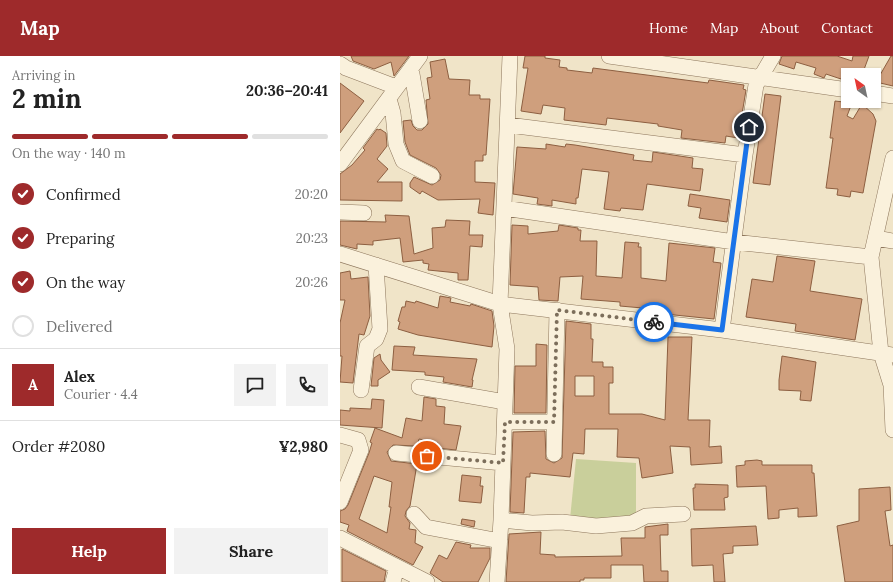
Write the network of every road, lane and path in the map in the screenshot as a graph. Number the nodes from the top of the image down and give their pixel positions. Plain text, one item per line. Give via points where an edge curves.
1 (420, 56) edge
2 (510, 56) edge
3 (609, 56) edge
4 (772, 56) edge
5 (340, 64) edge
6 (411, 68) junction
7 (761, 77) junction
8 (841, 89) edge
9 (393, 93) junction
10 (881, 94) edge
11 (893, 96) edge
12 (420, 121) dead end
13 (508, 125) junction
14 (745, 155) junction
15 (893, 158) edge
16 (340, 164) edge
17 (432, 176) dead end
18 (504, 208) junction
19 (340, 212) edge
20 (364, 213) dead end
21 (876, 238) junction
22 (734, 242) junction
23 (893, 242) edge
24 (340, 254) edge
25 (871, 257) junction
26 (376, 265) junction
27 (500, 304) junction
28 (557, 310) junction
29 (722, 330) junction
30 (887, 354) edge
31 (419, 387) dead end
32 (361, 390) dead end
33 (505, 402) junction
34 (505, 422) junction
35 (554, 422) junction
36 (893, 430) edge
37 (340, 436) edge
38 (396, 453) dead end
39 (554, 454) dead end
40 (503, 463) junction
41 (340, 502) edge
42 (414, 514) dead end
43 (683, 514) dead end
44 (501, 520) junction
45 (340, 538) edge
46 (500, 542) junction
47 (397, 567) junction
48 (393, 582) edge
49 (427, 582) edge
50 (497, 582) edge

1 - 6 street
2 - 13 street
3 - 7 street
4 - 7 street
5 - 9 street
6 - 9 street
6 - 12 street
7 - 8 street
7 - 14 street via 756,85
9 - 16 street
9 - 17 street via 396,144 403,161
10 - 11 street
13 - 14 street
13 - 18 street
14 - 22 street
15 - 21 street
18 - 22 street
18 - 27 street
19 - 20 street
21 - 23 street
21 - 25 street
22 - 25 street
22 - 29 street
24 - 26 street
25 - 30 street
26 - 27 street
26 - 32 street via 380,329 376,339 367,346
27 - 28 street
27 - 33 street via 507,349
28 - 29 street
28 - 35 street
29 - 30 street
30 - 36 street
31 - 33 street
33 - 34 street
34 - 35 street
34 - 40 street
35 - 39 street
37 - 41 street via 358,440 361,450
38 - 40 street
40 - 44 street
42 - 46 street via 426,527
43 - 44 street via 646,516 632,523 596,526
44 - 46 street
45 - 47 street
46 - 50 street
47 - 48 street
47 - 49 street

